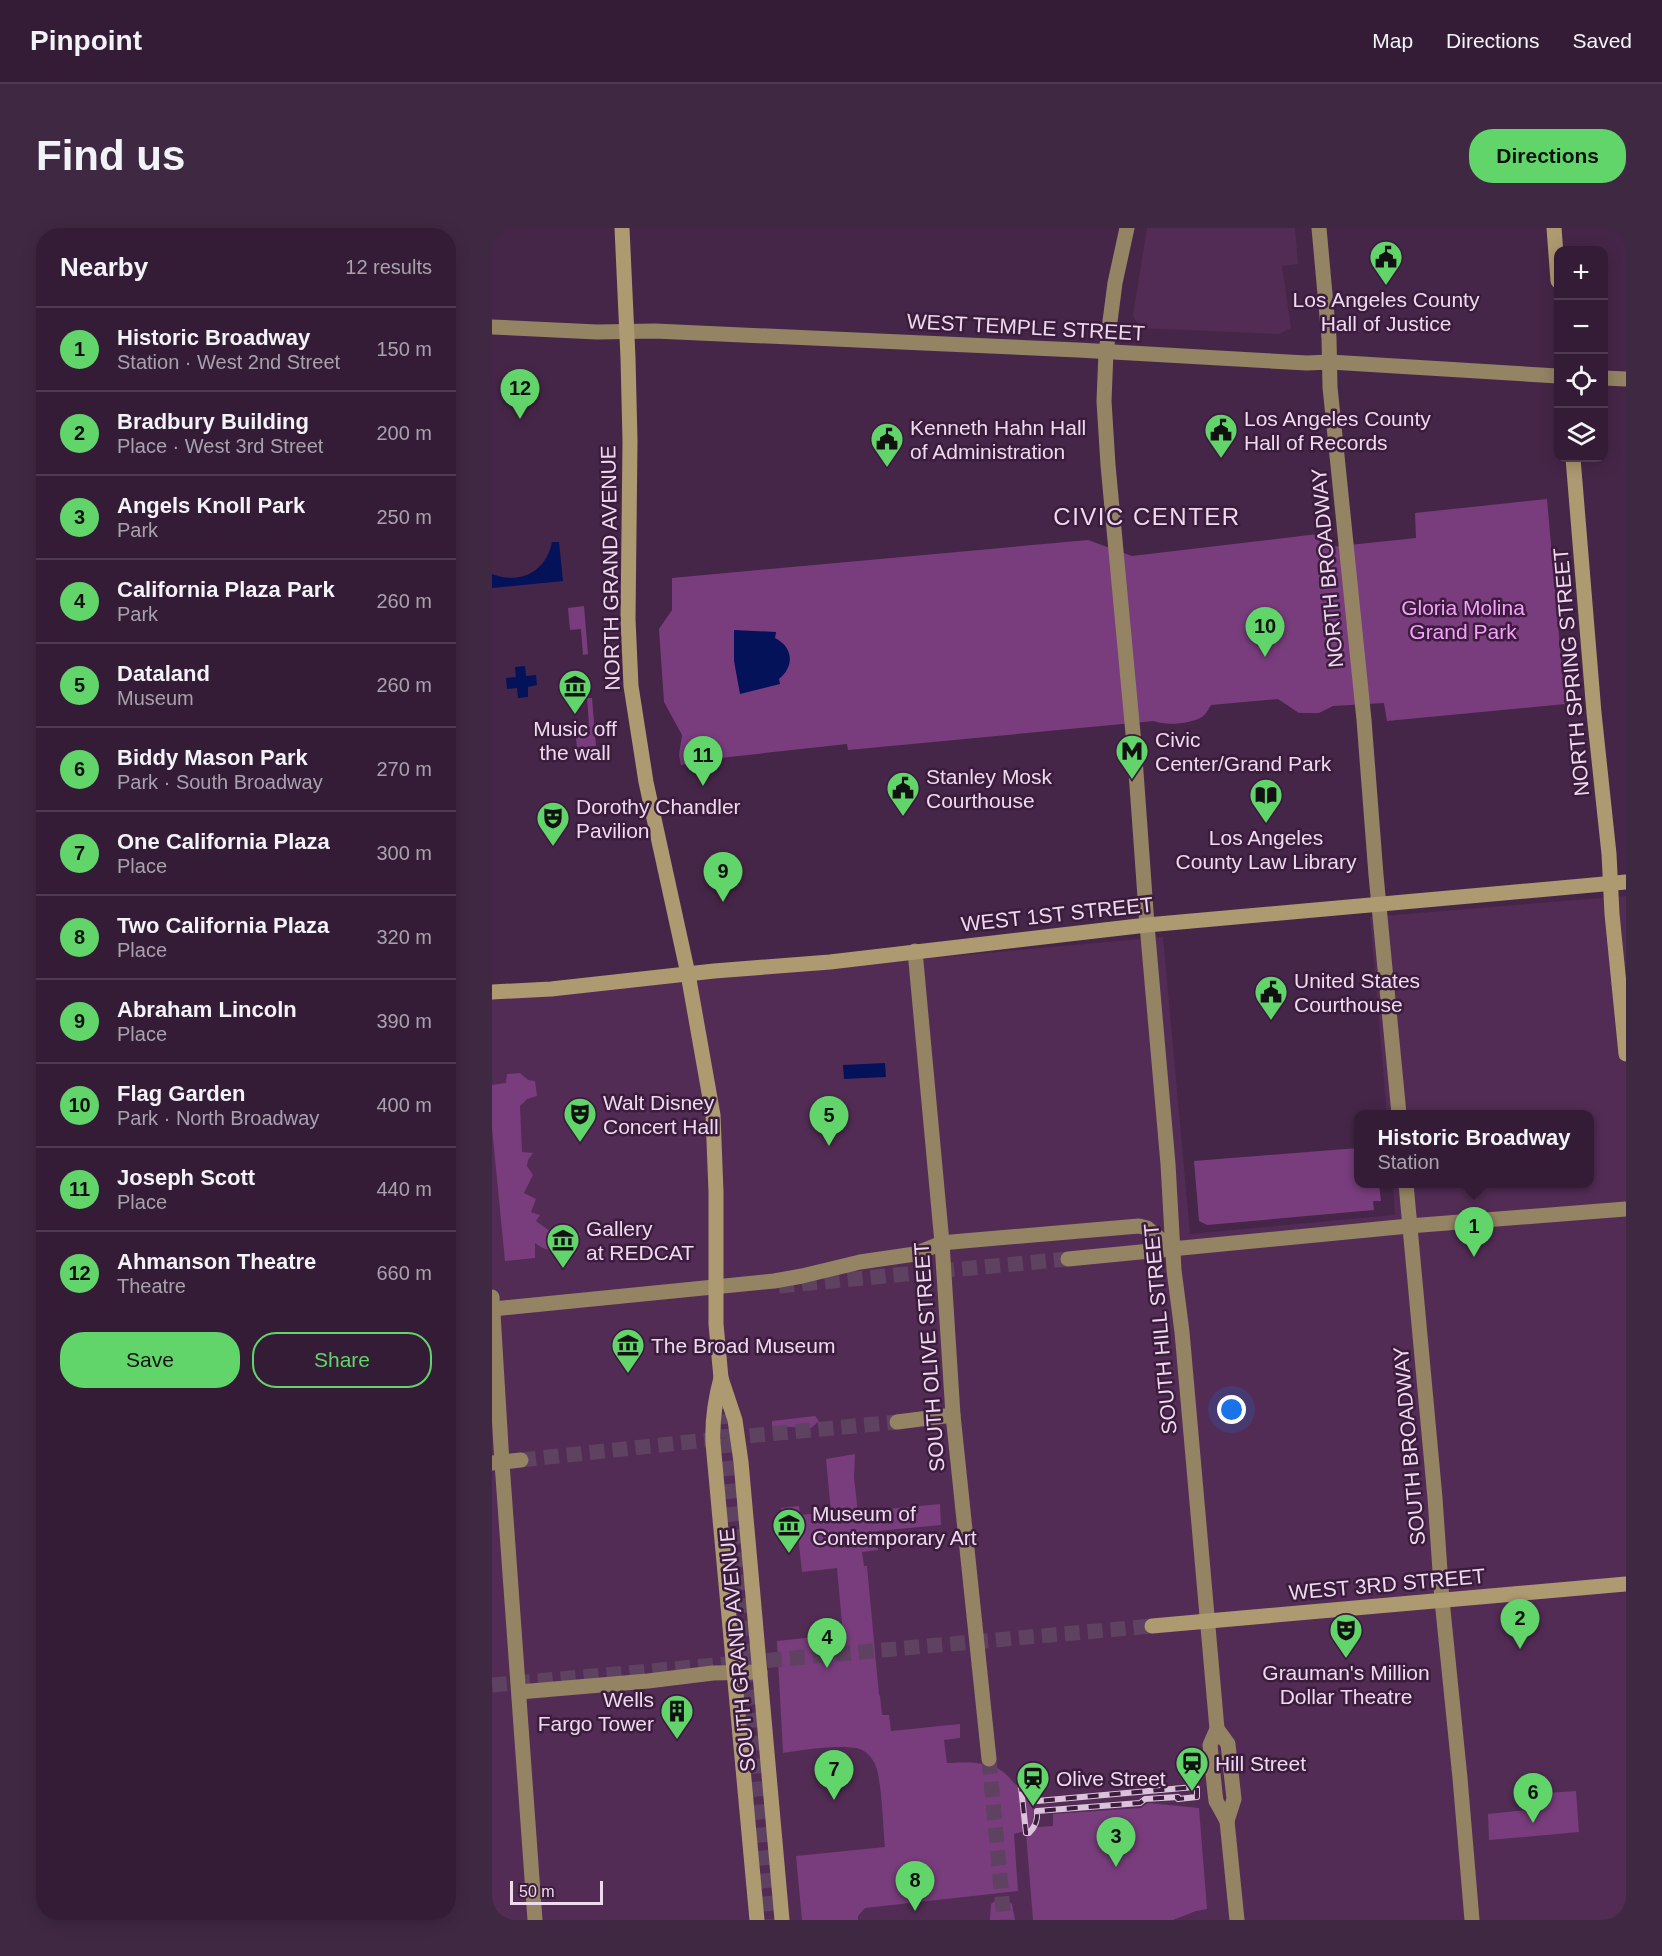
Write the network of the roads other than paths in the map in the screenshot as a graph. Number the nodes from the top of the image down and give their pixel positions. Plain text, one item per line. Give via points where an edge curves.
1 (622, 228) edge
2 (1127, 228) edge
3 (1319, 228) edge
4 (1554, 228) edge
5 (1555, 246) edge
6 (492, 327) edge
7 (627, 332) junction
8 (1106, 352) junction
9 (1330, 362) junction
10 (1554, 376) edge
11 (1608, 378) edge
12 (1626, 379) edge
13 (1573, 462) edge
14 (1626, 882) edge
15 (1609, 883) junction
16 (1379, 904) junction
17 (1147, 925) junction
18 (915, 951) junction
19 (688, 974) junction
20 (492, 992) edge
21 (1626, 1054) edge
22 (1399, 1110) edge
23 (1406, 1188) edge
24 (1626, 1209) edge
25 (1409, 1226) junction
26 (942, 1243) junction
27 (1173, 1250) junction
28 (1068, 1259) tunnel mouth
29 (716, 1288) junction
30 (493, 1303) edge
31 (721, 1378) junction
32 (953, 1415) junction
33 (897, 1422) tunnel mouth
34 (521, 1460) tunnel mouth
35 (497, 1463) edge
36 (1626, 1584) edge
37 (1442, 1600) junction
38 (1207, 1620) junction
39 (1152, 1626) tunnel mouth
40 (734, 1672) junction
41 (760, 1672) junction
42 (519, 1692) junction
43 (989, 1759) tunnel mouth
44 (535, 1920) edge
45 (757, 1920) edge
46 (782, 1920) edge
47 (1237, 1920) edge
48 (1472, 1920) edge

1 - 7 main road, NORTH GRAND AVENUE
2 - 8 main road, SOUTH HILL STREET
3 - 9 main road, NORTH BROADWAY
4 - 5 main road
6 - 7 main road, WEST TEMPLE STREET
7 - 8 main road, WEST TEMPLE STREET
7 - 19 main road, NORTH GRAND AVENUE via 631,686 646,782
8 - 9 main road, WEST TEMPLE STREET
8 - 17 main road, SOUTH HILL STREET via 1108,465
9 - 10 main road, WEST TEMPLE STREET
9 - 16 main road, NORTH BROADWAY
11 - 12 main road
13 - 15 main road, NORTH SPRING STREET
14 - 15 main road, WEST 1ST STREET
15 - 16 main road, WEST 1ST STREET
15 - 21 main road, NORTH SPRING STREET
16 - 17 main road, WEST 1ST STREET
16 - 22 main road
17 - 18 main road, WEST 1ST STREET
17 - 27 main road, SOUTH HILL STREET
18 - 19 main road, WEST 1ST STREET
18 - 26 main road, SOUTH OLIVE STREET
19 - 20 main road, WEST 1ST STREET
19 - 29 main road, SOUTH GRAND AVENUE via 713,1115
23 - 25 main road, SOUTH BROADWAY
24 - 25 main road
25 - 27 main road
25 - 37 main road, SOUTH BROADWAY
26 - 27 main road via 1139,1226
26 - 29 main road via 915,1254 793,1278
26 - 32 main road, SOUTH OLIVE STREET
27 - 28 main road
27 - 38 main road, SOUTH HILL STREET
29 - 30 main road
29 - 31 main road, SOUTH GRAND AVENUE
30 - 35 main road
31 - 40 main road, SOUTH GRAND AVENUE via 712,1419 713,1443
31 - 41 main road, SOUTH GRAND AVENUE via 735,1420
32 - 33 main road
32 - 43 main road, SOUTH OLIVE STREET
34 - 35 main road
35 - 42 main road
36 - 37 main road, WEST 3RD STREET
37 - 38 main road, WEST 3RD STREET
37 - 48 main road, SOUTH BROADWAY
38 - 39 main road, WEST 3RD STREET
38 - 47 main road, SOUTH HILL STREET via 1217,1729 1210,1745 1216,1801 1227,1821
40 - 41 main road
40 - 42 main road
40 - 45 main road, SOUTH GRAND AVENUE
41 - 46 main road, SOUTH GRAND AVENUE
42 - 44 main road

